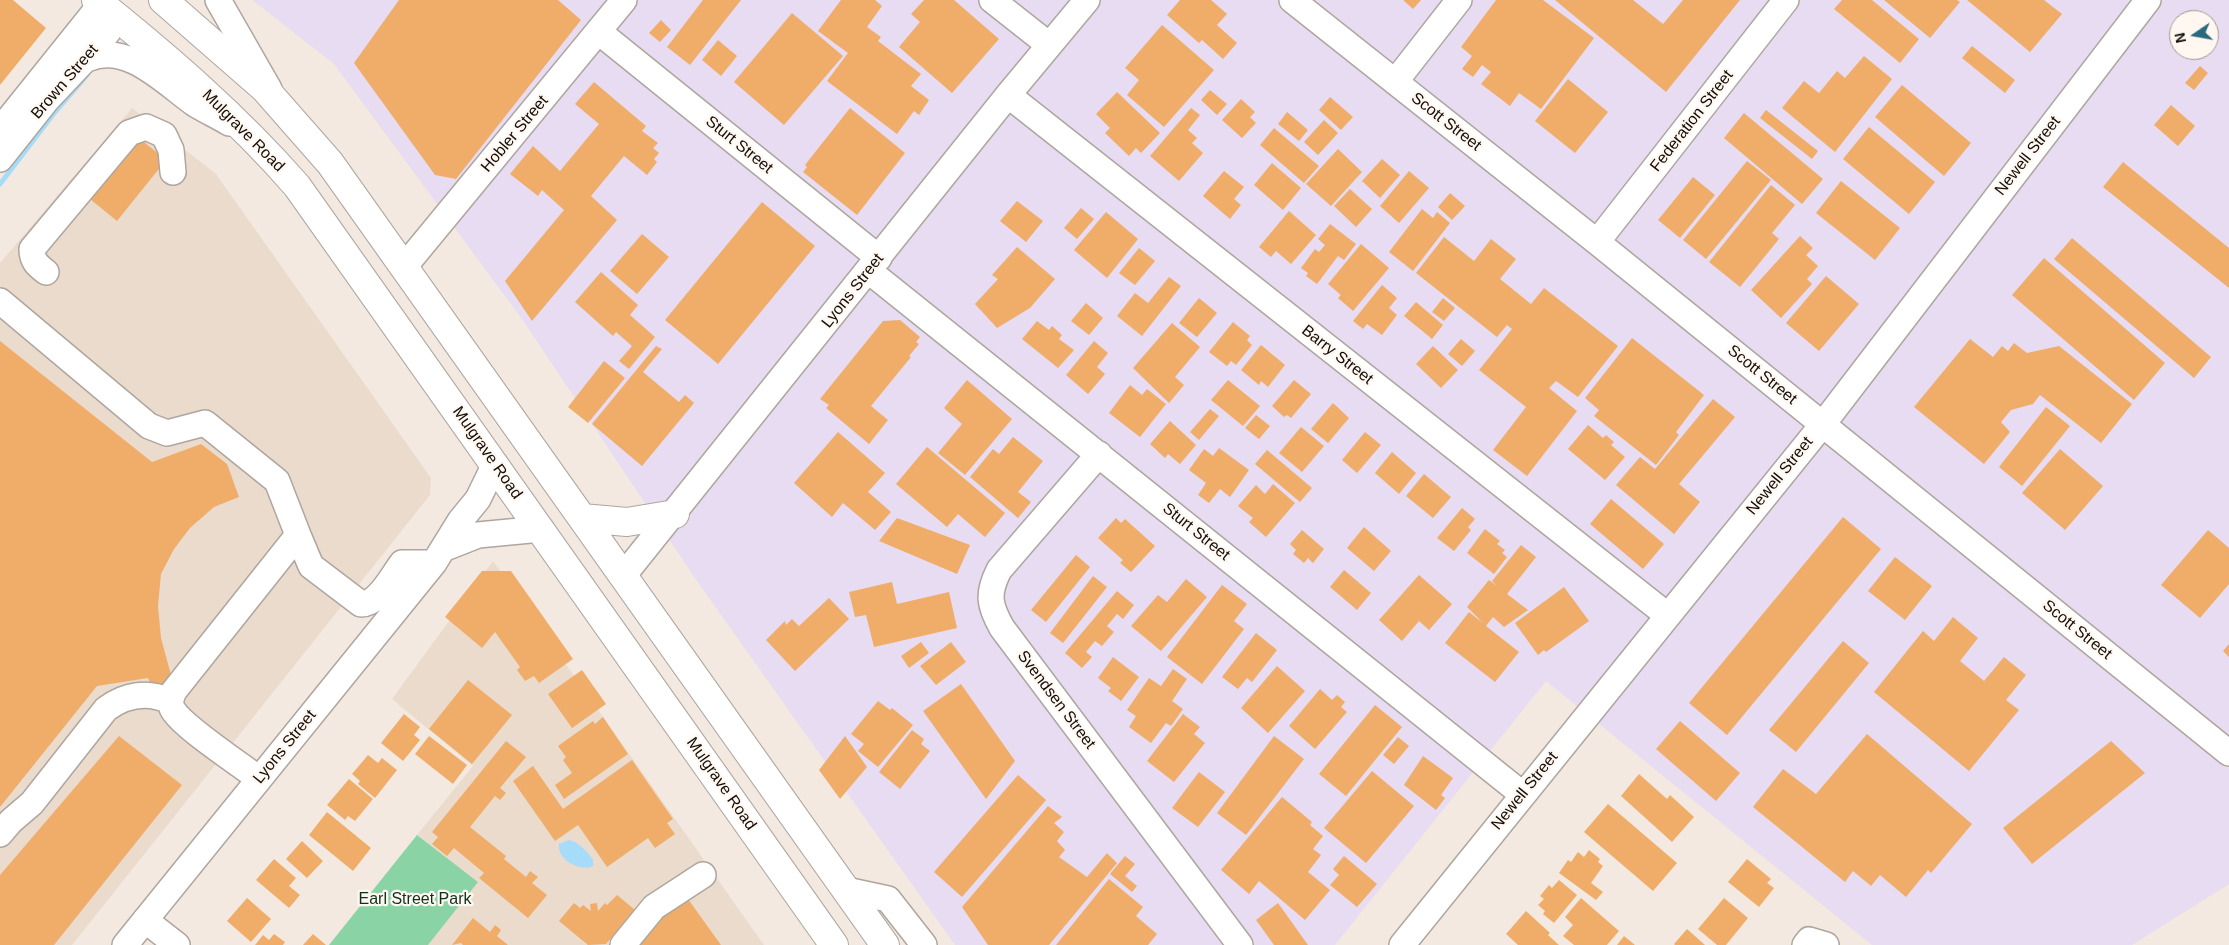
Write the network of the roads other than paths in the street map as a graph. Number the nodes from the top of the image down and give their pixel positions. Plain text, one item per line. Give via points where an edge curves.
1 (163, 0) edge
2 (218, 0) edge
3 (624, 0) edge
4 (992, 0) edge
5 (1292, 0) edge
6 (1459, 0) edge
7 (1786, 0) edge
8 (2148, 0) edge
9 (1085, 2) edge
10 (109, 4) edge
11 (599, 32) junction
12 (1049, 45) junction
13 (86, 59) junction
14 (1394, 82) junction
15 (1008, 95) junction
16 (276, 100) junction
17 (0, 130) edge
18 (250, 134) junction
19 (0, 159) edge
20 (173, 172) dead end
21 (1597, 242) junction
22 (874, 265) junction
23 (404, 267) junction
24 (46, 272) dead end
25 (0, 301) edge
26 (1823, 424) junction
27 (1099, 454) junction
28 (495, 464) junction
29 (675, 514) junction
30 (582, 518) junction
31 (541, 529) junction
32 (298, 535) junction
33 (439, 556) junction
34 (623, 576) junction
35 (594, 605) junction
36 (1667, 615) junction
37 (170, 700) junction
38 (2229, 753) edge
39 (259, 779) junction
40 (1522, 794) junction
41 (0, 834) edge
42 (703, 875) dead end
43 (846, 890) junction
44 (145, 920) junction
45 (125, 945) edge
46 (177, 945) edge
47 (623, 945) edge
48 (834, 945) edge
49 (885, 945) edge
50 (924, 945) edge
51 (1240, 945) edge
52 (1402, 945) edge

1 - 16 main road
2 - 16 street
3 - 11 street, Hobler Street
4 - 12 street
5 - 14 street, Scott Street
6 - 14 street
7 - 21 street, Federation Street
8 - 26 street, Newell Street
9 - 12 street, Lyons Street
10 - 13 street, Brown Street
10 - 17 street, Brown Street
10 - 18 main road, Mulgrave Road
11 - 22 street, Sturt Street
11 - 23 street, Hobler Street
12 - 15 street, Lyons Street
13 - 18 street via 100,54 127,58 195,104
13 - 19 street, Brown Street via 46,101
14 - 21 street, Scott Street
15 - 22 street, Lyons Street
15 - 36 street, Barry Street
16 - 23 main road via 330,163
18 - 28 main road, Mulgrave Road via 308,201
20 - 24 street via 171,150 164,135 146,128 130,133 32,249 36,265
21 - 26 street, Scott Street
22 - 27 street, Sturt Street
22 - 29 street, Lyons Street
23 - 30 main road
25 - 32 street via 149,426 167,433 205,423 247,455 277,481
26 - 36 street, Newell Street
26 - 38 street, Scott Street
27 - 40 street, Sturt Street
27 - 51 street, Svendsen Street via 1000,570 991,586 993,613
28 - 31 main road, Mulgrave Road
28 - 33 street, Lyons Street via 478,499
29 - 30 main road via 627,522
29 - 34 street, Lyons Street
30 - 34 main road
31 - 33 street, Lyons Street via 478,535
31 - 35 main road, Mulgrave Road
32 - 33 street via 311,566 361,604 375,599 402,564
32 - 37 street
33 - 39 street, Lyons Street
34 - 35 main road
34 - 43 main road
35 - 48 main road, Mulgrave Road
36 - 40 street, Newell Street
37 - 39 street via 184,721
37 - 41 street via 156,694 117,700 106,709 32,803
39 - 44 street, Lyons Street
40 - 52 street, Newell Street
42 - 47 street via 654,907
43 - 49 main road
43 - 50 street via 888,899
44 - 45 street, Lyons Street
44 - 46 street

